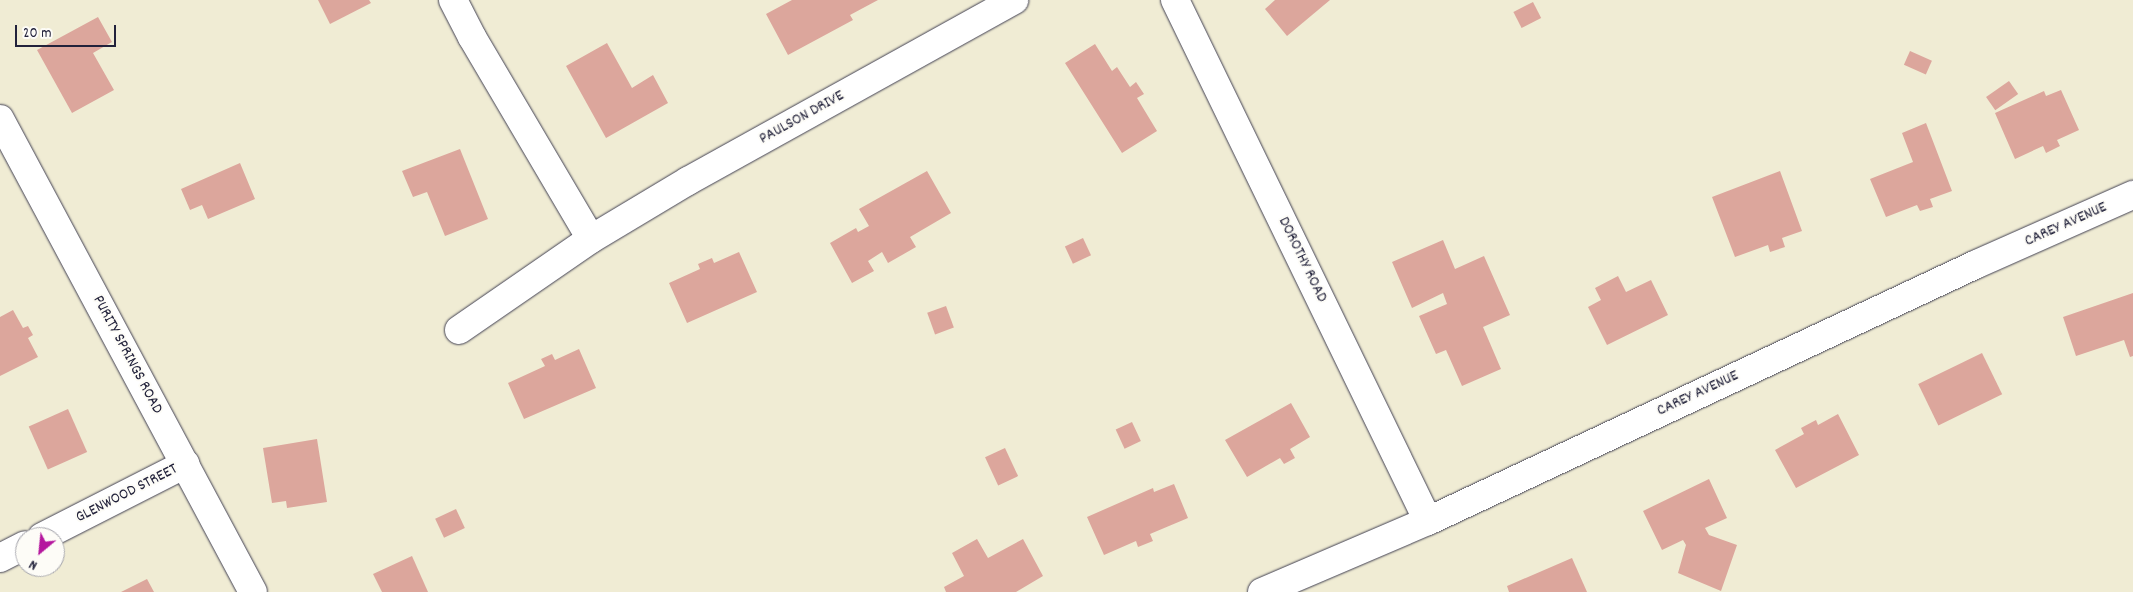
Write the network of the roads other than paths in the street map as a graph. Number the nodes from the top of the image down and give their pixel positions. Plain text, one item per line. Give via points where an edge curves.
1 (453, 0) edge
2 (1014, 0) edge
3 (1175, 0) edge
4 (0, 119) edge
5 (2133, 195) edge
6 (591, 239) junction
7 (459, 330) dead end
8 (185, 464) junction
9 (1428, 521) junction
10 (62, 527) edge
11 (15, 551) edge
12 (0, 558) edge
13 (253, 592) edge
14 (1262, 592) edge

1 - 6 street
2 - 6 street, PAULSON DRIVE via 688,181
3 - 9 street, DOROTHY ROAD
4 - 8 street, PURITY SPRINGS ROAD
5 - 9 street, CAREY AVENUE via 1976,264
6 - 7 street, PAULSON DRIVE
8 - 10 street, GLENWOOD STREET
8 - 13 street, PURITY SPRINGS ROAD
9 - 14 street, CAREY AVENUE
11 - 12 street

